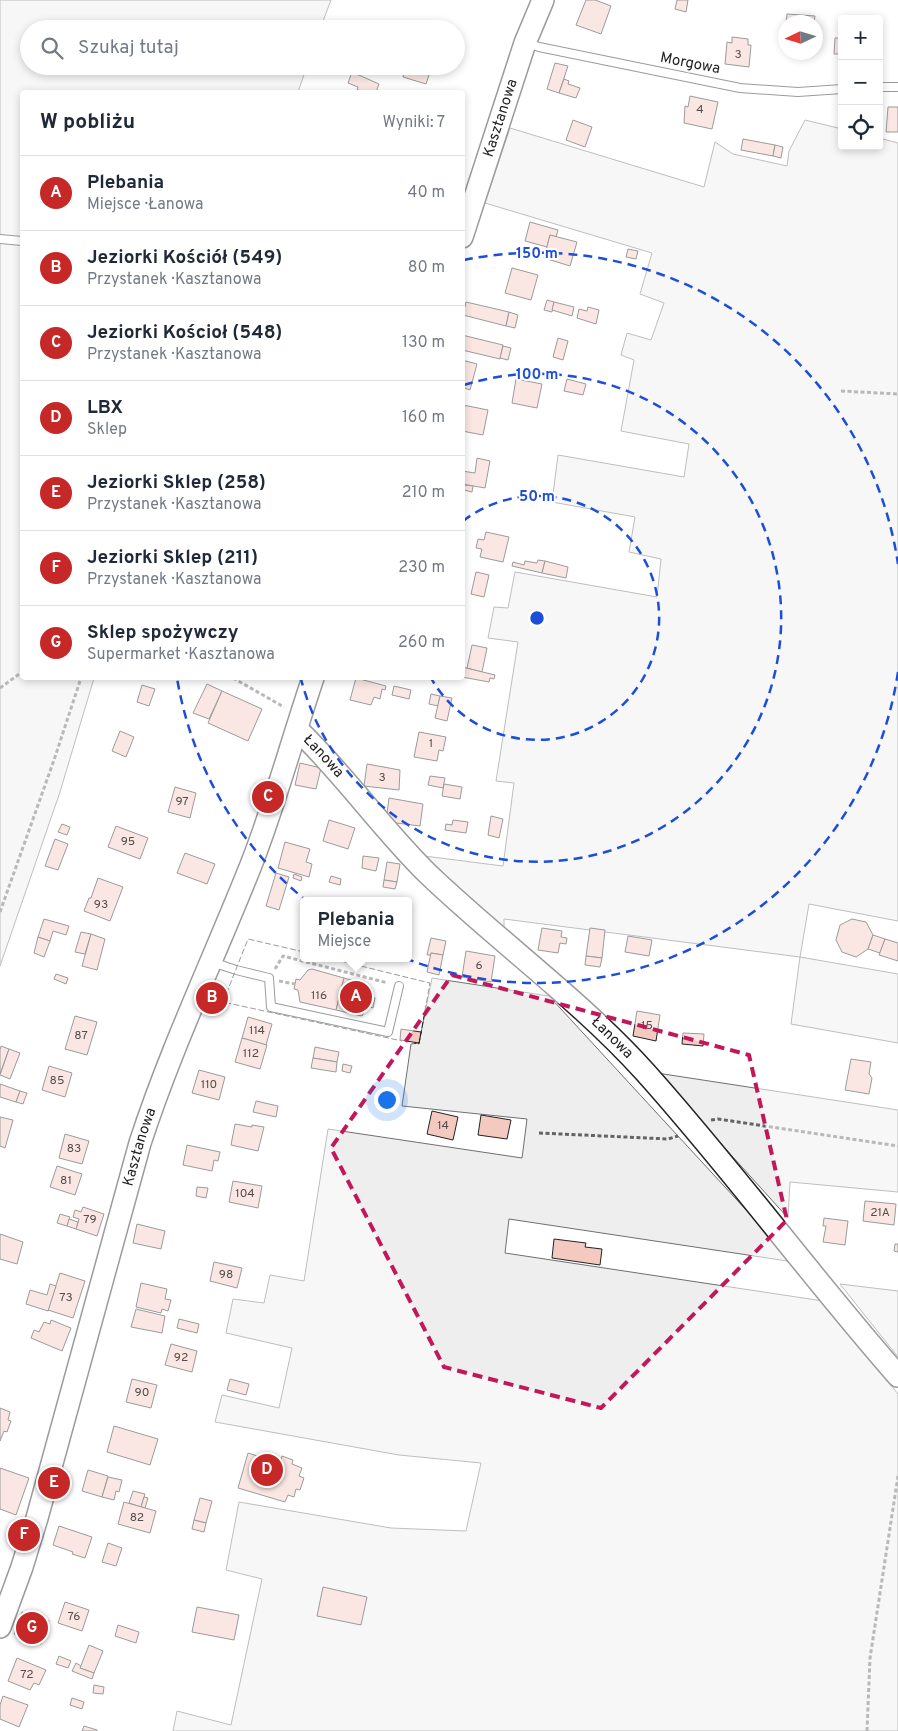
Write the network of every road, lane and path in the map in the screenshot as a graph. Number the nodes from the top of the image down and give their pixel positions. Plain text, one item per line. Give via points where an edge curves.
1 (543, 0) edge
2 (530, 44) junction
3 (883, 87) edge
4 (898, 87) edge
5 (838, 89) edge
6 (465, 228) edge
7 (0, 238) edge
8 (20, 241) edge
9 (841, 391) dead end
10 (898, 394) edge
11 (20, 673) edge
12 (80, 680) edge
13 (236, 680) edge
14 (312, 680) edge
15 (0, 688) edge
16 (298, 723) junction
17 (0, 912) edge
18 (300, 960) edge
19 (210, 961) junction
20 (306, 962) edge
21 (272, 979) junction
22 (295, 984) dead end
23 (399, 986) joint
24 (690, 1126) junction
25 (539, 1133) dead end
26 (898, 1146) edge
27 (898, 1376) edge
28 (898, 1476) edge
29 (0, 1627) edge
30 (867, 1731) edge

1 - 2 street, Kasztanowa
2 - 5 lane, Morgowa via 740,88 798,92
2 - 6 street, Kasztanowa
3 - 4 lane
7 - 8 lane
9 - 10 path
11 - 15 path
12 - 17 path
13 - 16 path
14 - 16 street, Kasztanowa
16 - 19 street, Kasztanowa via 251,864
16 - 24 street, Łanowa via 324,757 426,871 606,1031
18 - 21 path via 283,956
19 - 21 lane
19 - 29 street, Kasztanowa via 140,1143 37,1518
20 - 23 path
21 - 22 path
21 - 23 lane via 272,1007 388,1032
24 - 25 path via 679,1136 668,1139
24 - 26 path via 697,1120 718,1119
24 - 27 street, Łanowa
28 - 30 path via 870,1658

